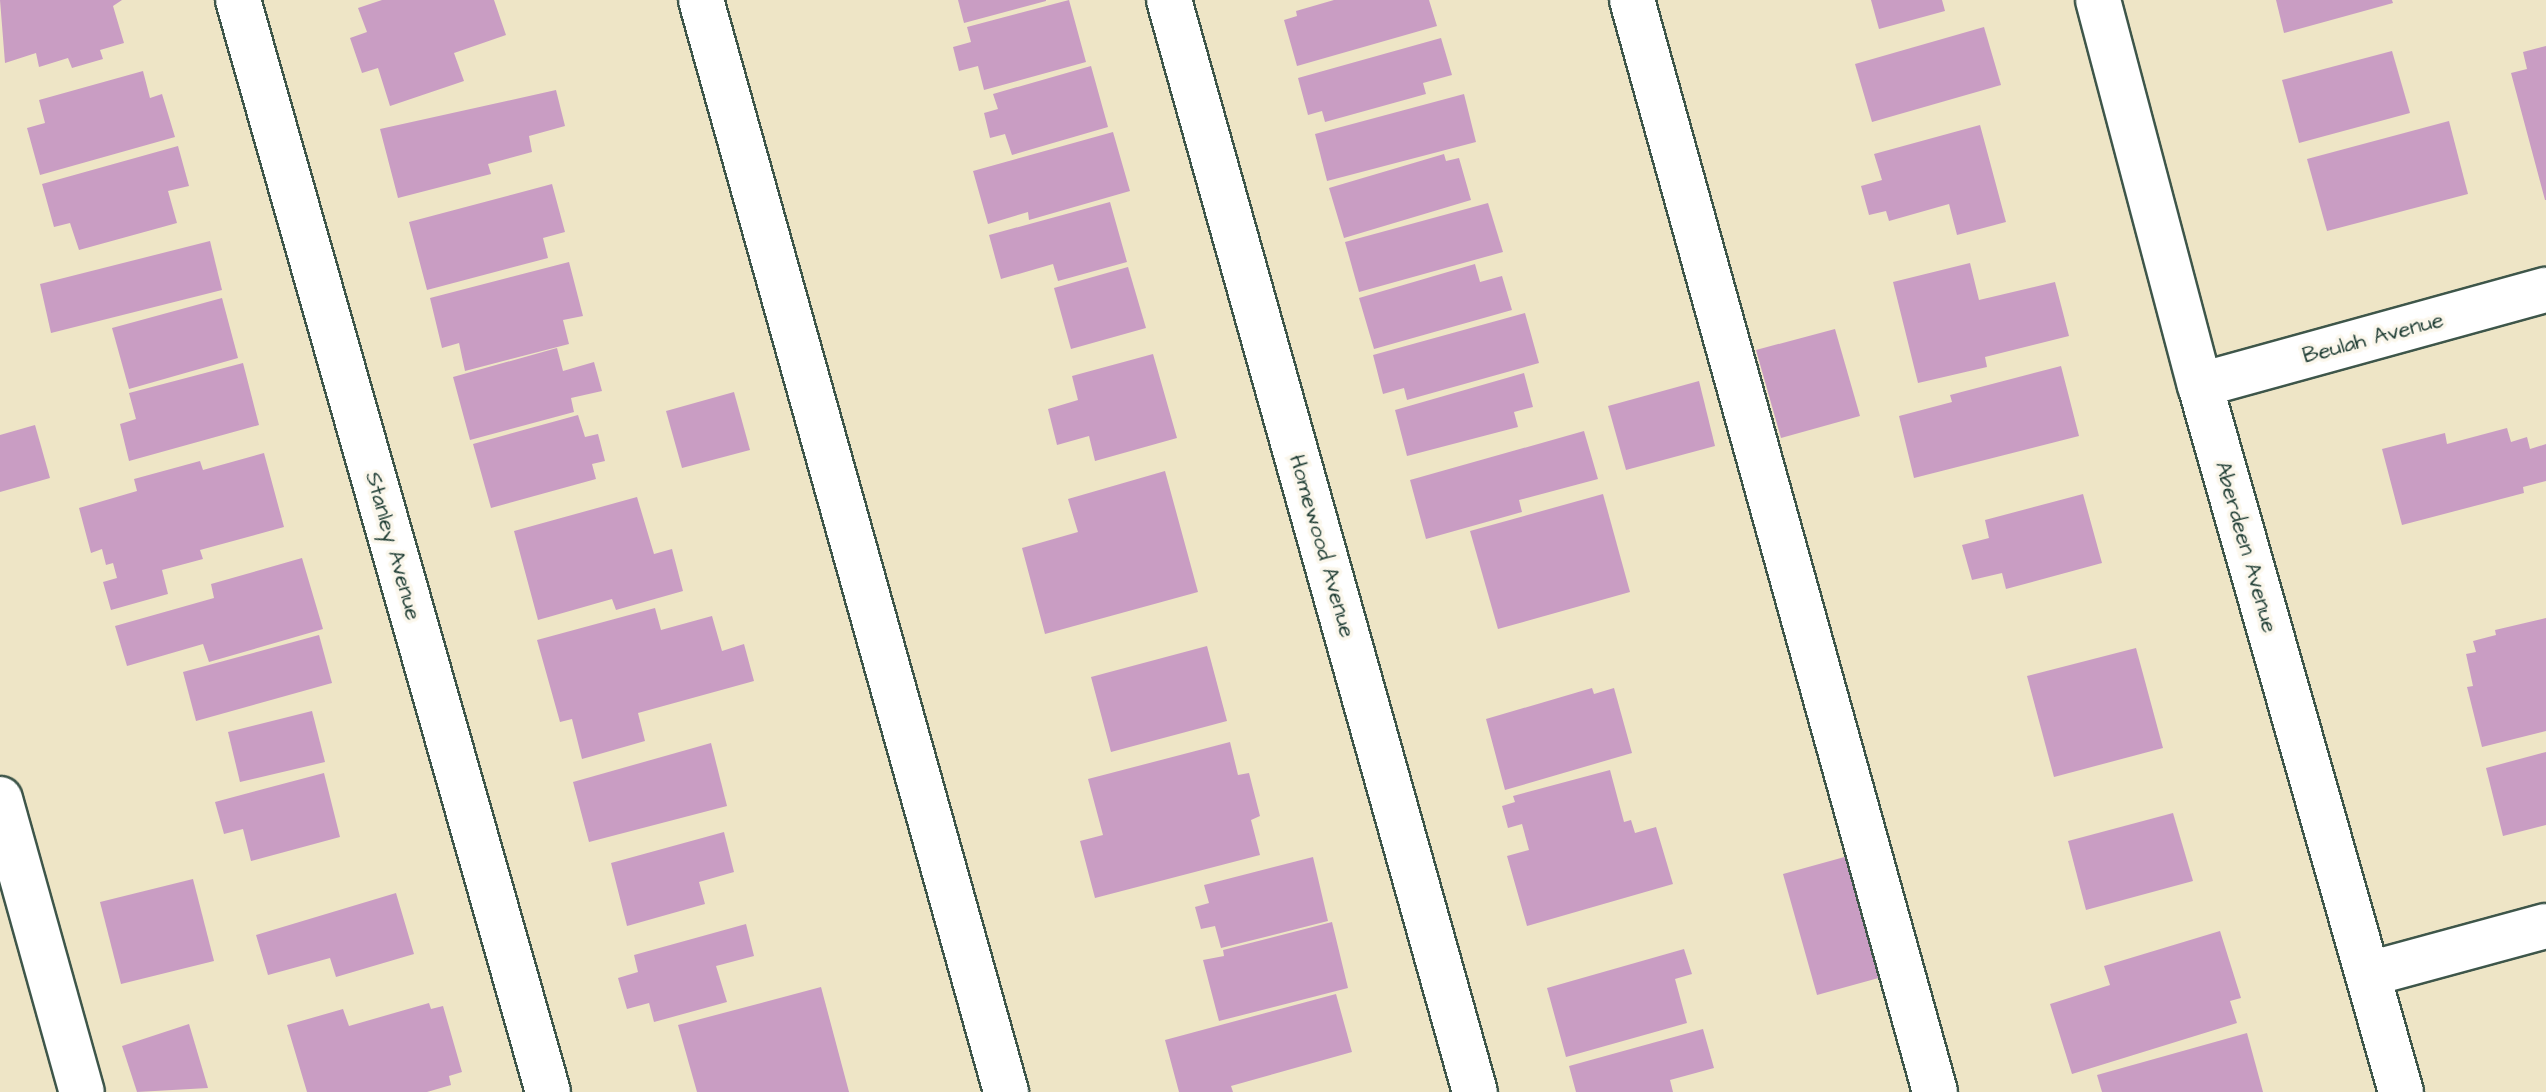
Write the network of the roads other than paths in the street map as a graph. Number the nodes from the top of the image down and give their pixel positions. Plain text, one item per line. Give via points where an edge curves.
1 (238, 0) edge
2 (701, 0) edge
3 (1169, 0) edge
4 (1632, 0) edge
5 (2098, 0) edge
6 (2546, 290) edge
7 (2200, 385) junction
8 (0, 799) edge
9 (2546, 926) edge
10 (2369, 974) junction
11 (82, 1092) edge
12 (548, 1092) edge
13 (1006, 1092) edge
14 (1475, 1092) edge
15 (1935, 1092) edge
16 (2401, 1092) edge

1 - 12 street, Stanley Avenue
2 - 13 street
3 - 14 street, Homewood Avenue
4 - 15 street
5 - 7 street, Aberdeen Avenue
6 - 7 street, Beulah Avenue
7 - 10 street, Aberdeen Avenue
8 - 11 street
9 - 10 street
10 - 16 street, Aberdeen Avenue

